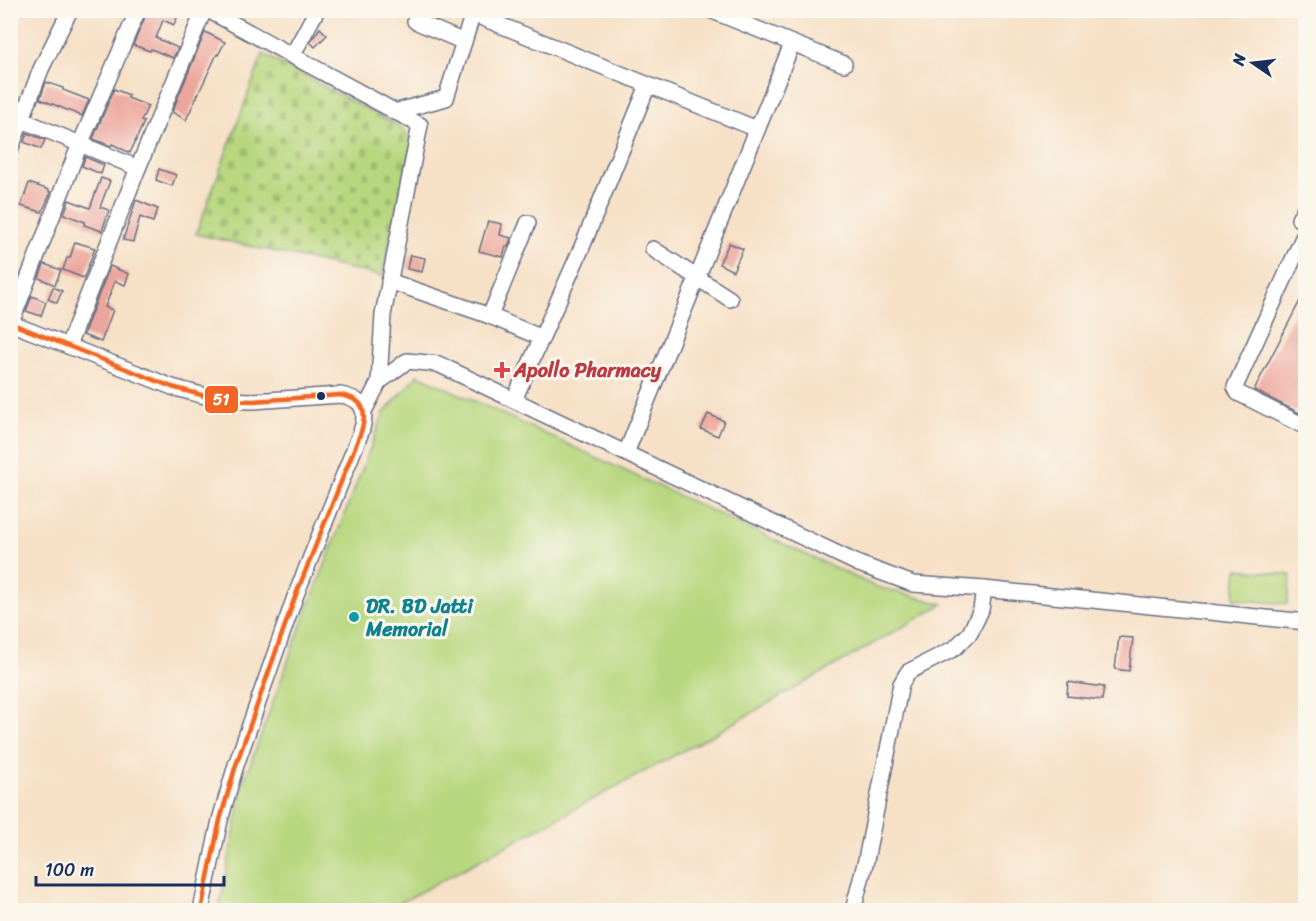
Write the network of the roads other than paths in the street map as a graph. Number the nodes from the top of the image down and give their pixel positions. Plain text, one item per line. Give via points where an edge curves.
1 (70, 10) edge
2 (138, 10) edge
3 (206, 10) edge
4 (317, 10) edge
5 (710, 10) edge
6 (473, 12) edge
7 (225, 15) edge
8 (415, 21) dead end
9 (464, 42) junction
10 (792, 44) junction
11 (292, 56) junction
12 (844, 64) dead end
13 (648, 85) junction
14 (394, 112) junction
15 (16, 118) edge
16 (757, 129) junction
17 (80, 144) junction
18 (10, 150) edge
19 (138, 168) junction
20 (1305, 206) edge
21 (1305, 222) edge
22 (528, 223) dead end
23 (1305, 231) edge
24 (653, 249) dead end
25 (697, 278) junction
26 (390, 281) junction
27 (730, 299) dead end
28 (490, 316) junction
29 (11, 323) edge
30 (542, 339) junction
31 (68, 346) junction
32 (379, 382) junction
33 (514, 400) junction
34 (364, 411) junction
35 (1305, 427) edge
36 (626, 453) junction
37 (984, 589) junction
38 (1305, 622) edge
39 (201, 910) edge
40 (853, 910) edge

1 - 15 street
2 - 17 street
3 - 7 street
3 - 19 street
4 - 11 street
5 - 10 street
6 - 9 street
6 - 13 street
7 - 11 street
8 - 9 street
9 - 14 street via 446,98
10 - 12 street
10 - 16 street
11 - 14 street
13 - 16 street
13 - 30 street
14 - 26 street via 420,125
15 - 17 street
15 - 18 street
16 - 25 street
17 - 19 street
17 - 29 street
19 - 31 street
20 - 21 street via 1299,219
22 - 28 street
23 - 35 street via 1234,387 1238,393
24 - 25 street
25 - 27 street
25 - 36 street
26 - 28 street
26 - 32 street via 383,315
28 - 30 street
29 - 31 street
30 - 33 street
31 - 34 street via 172,387 223,400 340,395 359,402
32 - 33 street via 407,361 438,364
32 - 34 street
33 - 36 street
34 - 39 street via 362,432 295,597 236,765
36 - 37 street via 859,564 913,584
37 - 38 street
37 - 40 street via 981,610 970,633 955,648 908,672 901,684

